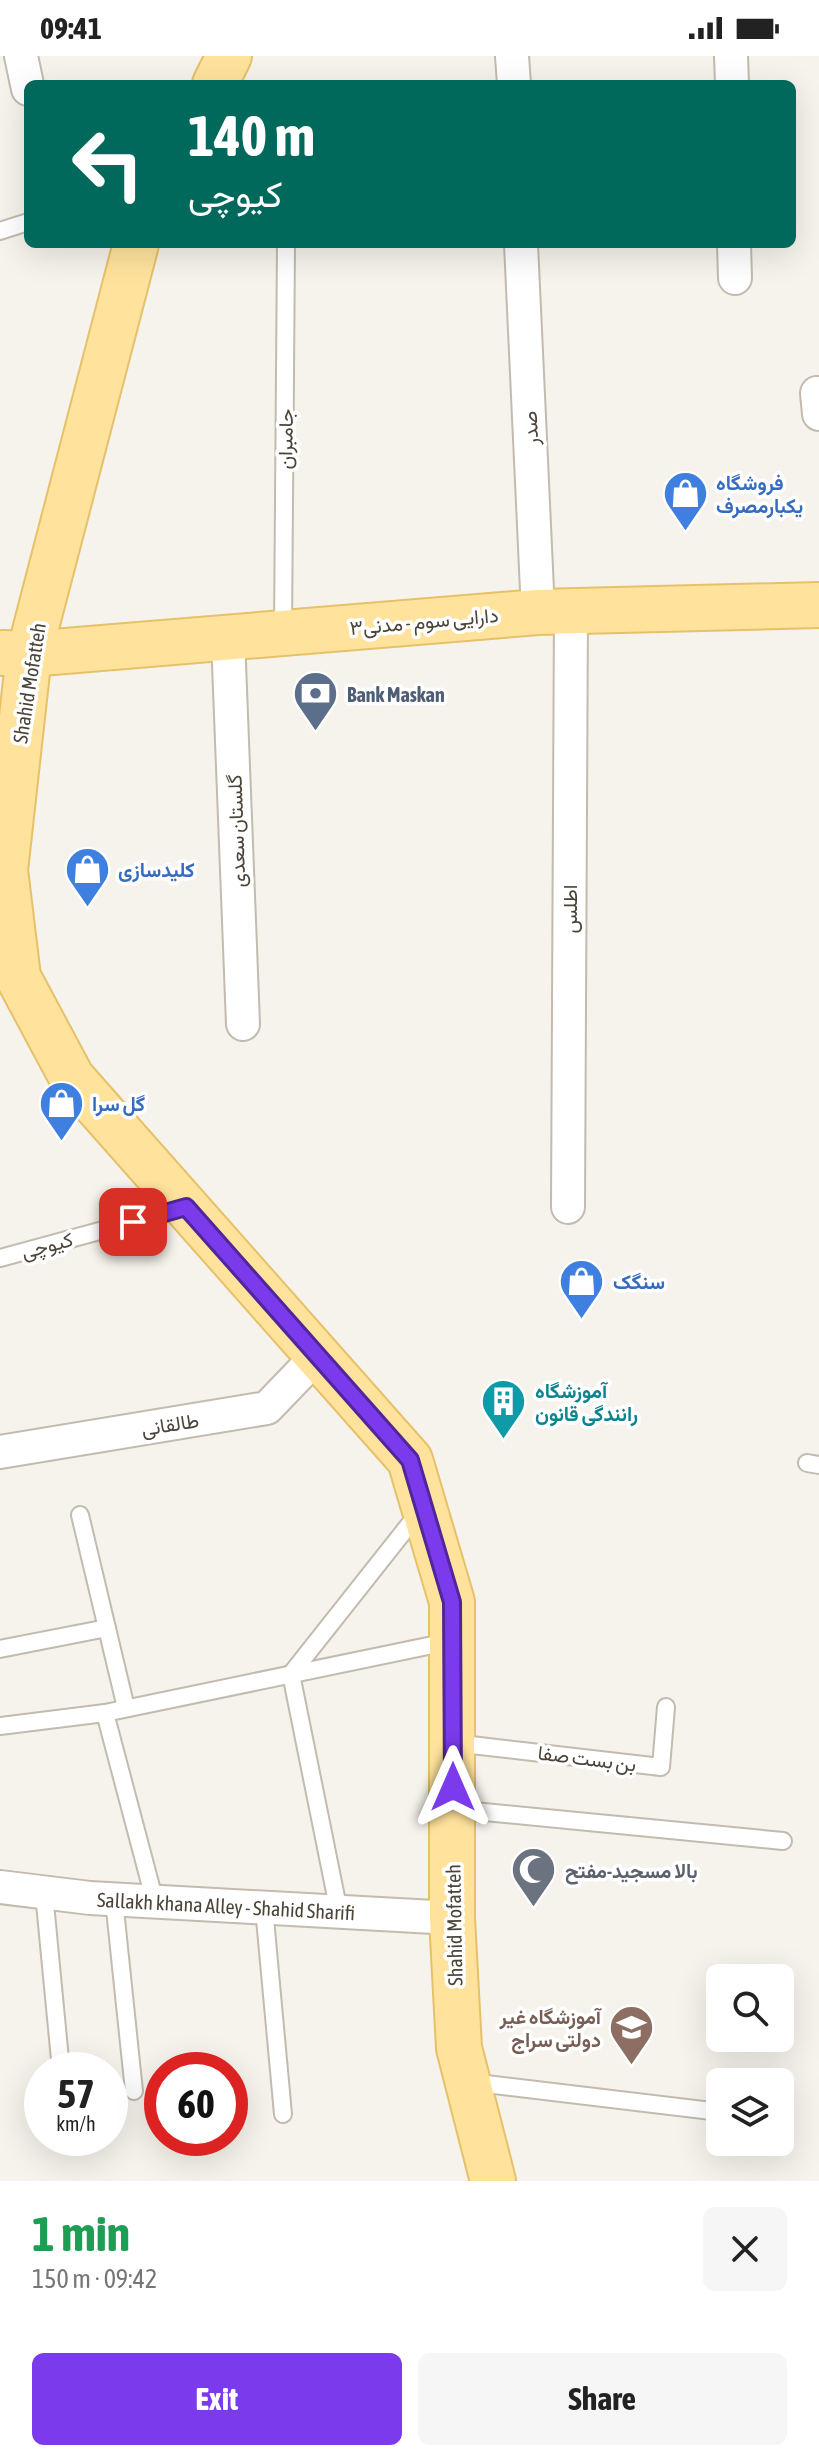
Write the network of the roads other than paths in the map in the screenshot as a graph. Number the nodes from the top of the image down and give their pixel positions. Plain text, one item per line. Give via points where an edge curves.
1 (21, 56) edge
2 (229, 56) edge
3 (512, 56) edge
4 (731, 56) edge
5 (26, 80) edge
6 (217, 80) edge
7 (514, 80) edge
8 (732, 80) edge
9 (24, 223) edge
10 (0, 231) edge
11 (135, 248) edge
12 (286, 248) edge
13 (521, 248) edge
14 (734, 248) edge
15 (735, 278) dead end
16 (819, 605) edge
17 (554, 612) junction
18 (283, 633) junction
19 (228, 638) junction
20 (10, 648) edge
21 (2, 868) edge
22 (243, 1024) dead end
23 (186, 1207) junction
24 (568, 1207) dead end
25 (0, 1258) edge
26 (318, 1355) junction
27 (0, 1452) edge
28 (424, 1505) junction
29 (80, 1515) dead end
30 (107, 1628) junction
31 (453, 1641) junction
32 (0, 1649) edge
33 (291, 1674) junction
34 (666, 1707) dead end
35 (126, 1708) junction
36 (105, 1713) junction
37 (0, 1726) edge
38 (453, 1743) junction
39 (453, 1809) junction
40 (783, 1841) dead end
41 (0, 1887) edge
42 (44, 1893) junction
43 (114, 1900) junction
44 (155, 1902) junction
45 (264, 1908) junction
46 (339, 1912) junction
47 (452, 1918) junction
48 (59, 2052) edge
49 (467, 2082) junction
50 (134, 2091) dead end
51 (706, 2110) edge
52 (283, 2114) dead end
53 (493, 2181) edge

1 - 5 street
2 - 6 main road
3 - 7 street
4 - 8 street
9 - 10 lane
11 - 20 main road, Shahid Mofatteh
12 - 18 lane, جامبران
13 - 17 street, صدر
14 - 15 street
16 - 17 main road, دارایی سوم - مدنی۳
17 - 18 main road, دارایی سوم - مدنی۳
17 - 24 street, اطلس
18 - 19 main road, دارایی سوم - مدنی۳
19 - 20 main road, دارایی سوم - مدنی۳
19 - 22 street, گلستان سعدی
20 - 21 main road, Shahid Mofatteh
21 - 23 main road, Shahid Mofatteh via 18,977 72,1078
23 - 25 lane, کیوچی
23 - 26 main road, Shahid Mofatteh
26 - 27 street, طالقانی via 267,1408
26 - 28 main road, Shahid Mofatteh via 410,1460
28 - 31 main road, Shahid Mofatteh via 452,1602
28 - 33 lane
29 - 30 lane
30 - 32 lane
30 - 35 lane
31 - 33 lane
31 - 38 main road, Shahid Mofatteh
33 - 35 lane
33 - 46 lane
34 - 38 lane, بن بست صفا via 661,1767
35 - 36 lane
36 - 37 lane
36 - 44 lane
38 - 39 main road, Shahid Mofatteh
39 - 40 lane
39 - 47 main road, Shahid Mofatteh
41 - 42 street, Sallakh khana Alley - Shahid Sharifi
42 - 43 street, Sallakh khana Alley - Shahid Sharifi
42 - 48 lane
43 - 44 street, Sallakh khana Alley - Shahid Sharifi
43 - 50 lane
44 - 45 street, Sallakh khana Alley - Shahid Sharifi
45 - 46 street, Sallakh khana Alley - Shahid Sharifi
45 - 52 lane
46 - 47 street, Sallakh khana Alley - Shahid Sharifi
47 - 49 main road, Shahid Mofatteh via 459,2048
49 - 51 lane
49 - 53 main road, Shahid Mofatteh

